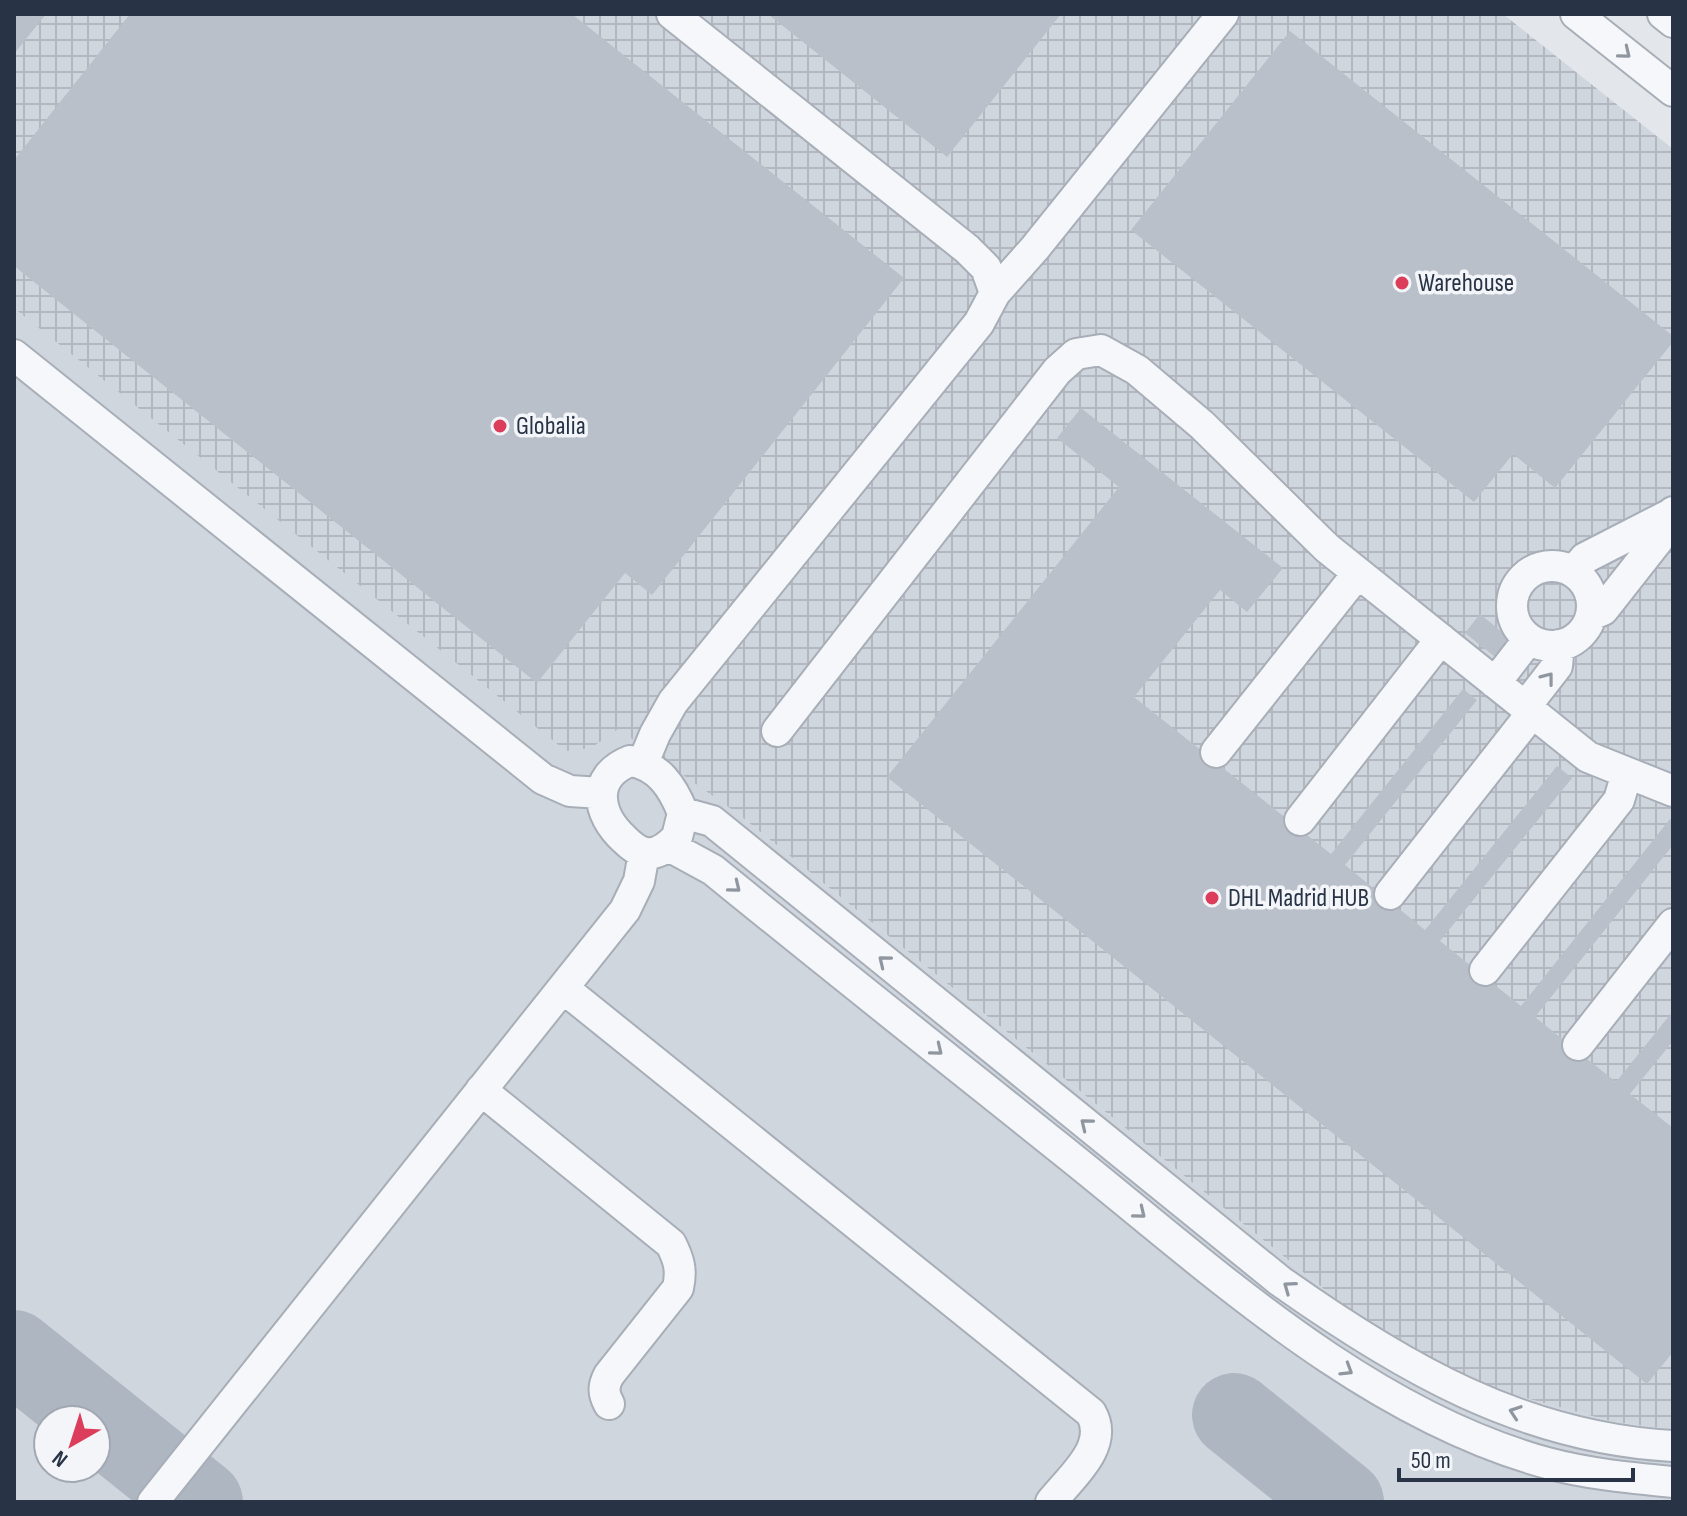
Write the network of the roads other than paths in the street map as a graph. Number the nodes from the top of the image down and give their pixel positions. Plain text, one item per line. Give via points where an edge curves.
1 (672, 14) edge
2 (1223, 14) edge
3 (1576, 14) edge
4 (1663, 14) edge
5 (1673, 22) edge
6 (1673, 91) edge
7 (995, 293) junction
8 (14, 355) edge
9 (1672, 513) edge
10 (1574, 571) junction
11 (1358, 573) junction
12 (1591, 615) junction
13 (1441, 639) junction
14 (1529, 639) junction
15 (1559, 645) junction
16 (1495, 683) junction
17 (1529, 710) junction
18 (777, 731) dead end
19 (1216, 752) dead end
20 (643, 763) junction
21 (1627, 773) junction
22 (1673, 791) edge
23 (601, 793) junction
24 (683, 813) junction
25 (1300, 820) dead end
26 (657, 849) junction
27 (1390, 894) dead end
28 (1673, 924) edge
29 (1485, 970) dead end
30 (563, 988) junction
31 (1578, 1045) dead end
32 (481, 1090) junction
33 (609, 1404) dead end
34 (1664, 1440) edge
35 (1673, 1482) edge
36 (153, 1502) edge
37 (1051, 1502) edge

1 - 7 street via 967,249 986,268
2 - 7 street
3 -> 6 street
4 - 5 street
7 - 20 street via 979,323 673,702
8 - 23 street via 543,779 570,791
9 - 10 street via 1585,558
9 - 12 street via 1658,540 1603,610
10 - 12 street via 1592,598
10 - 14 street via 1543,566 1518,583 1512,613
11 - 13 street
11 - 18 street via 1137,370 1101,350 1076,354 1057,371
11 - 19 street
12 - 15 street via 1574,640
13 - 16 street
13 - 25 street
14 - 15 street
14 - 16 street
17 -> 15 street via 1557,666
16 - 17 street
17 - 21 street via 1588,757
17 - 27 street
20 - 23 street via 617,767
20 - 24 street via 666,780
21 - 22 street
21 - 29 street via 1619,800
23 - 26 street via 614,830 631,846
24 - 26 street via 677,837
34 -> 24 street via 1606,1439 1473,1398 1353,1332 1280,1281 712,821
26 - 30 street via 625,910
26 -> 35 street via 713,870 1265,1313 1393,1399 1547,1463
28 - 31 street
30 - 32 street
30 - 37 street via 1091,1413 1095,1444
32 - 33 street via 671,1244 680,1262 678,1288 604,1384
32 - 36 street

